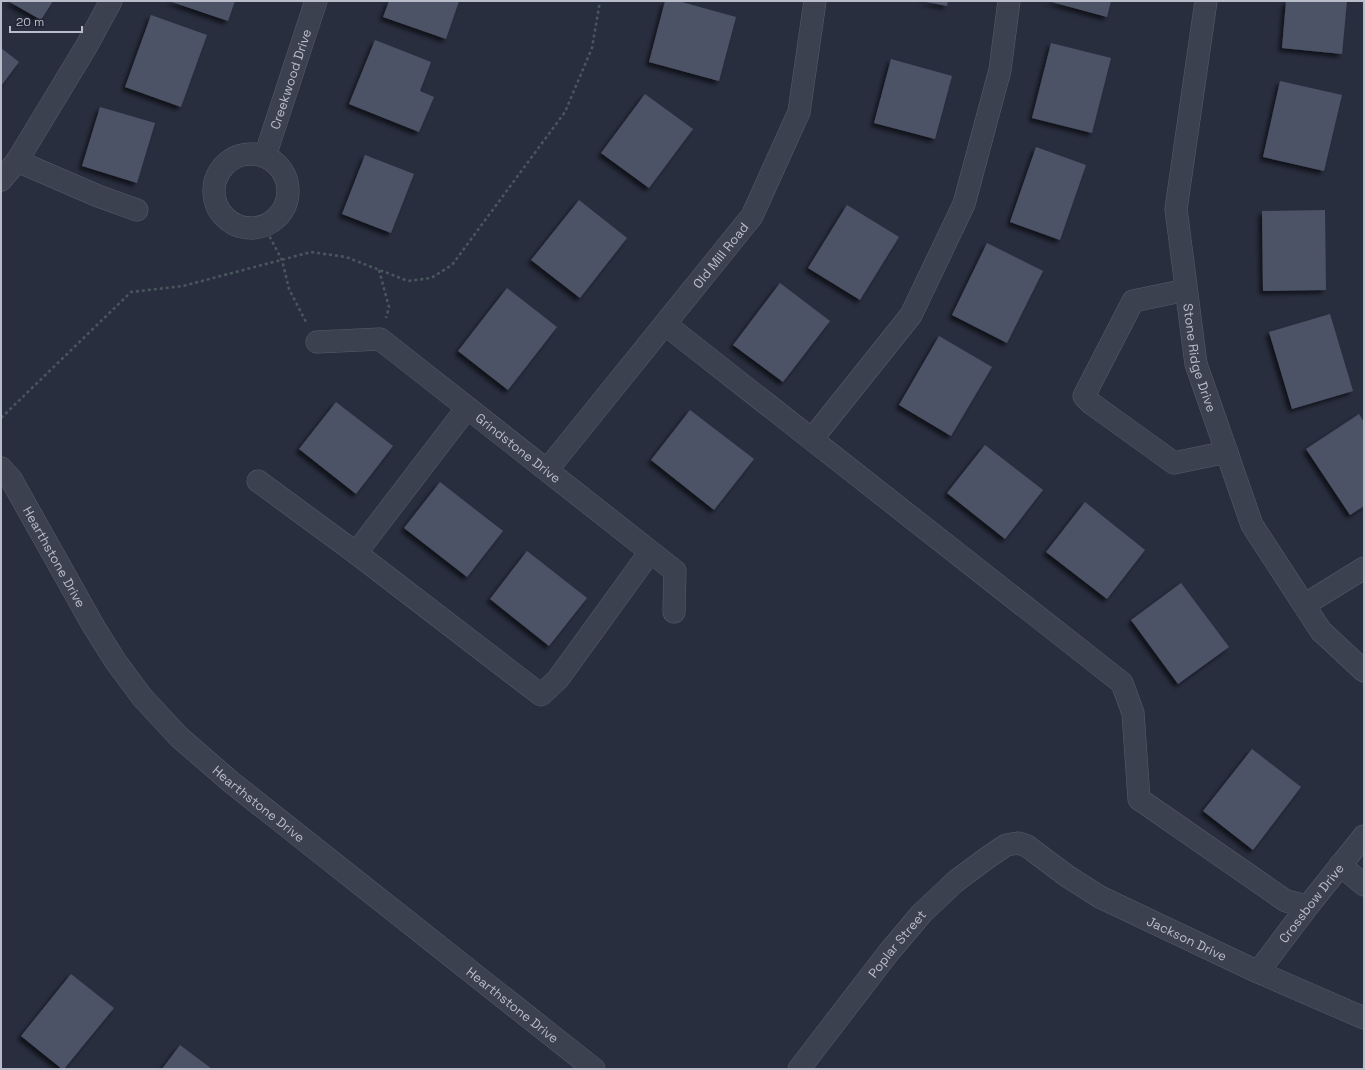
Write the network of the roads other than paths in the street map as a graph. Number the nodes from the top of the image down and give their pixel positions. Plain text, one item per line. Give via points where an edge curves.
1 (111, 1) edge
2 (316, 1) edge
3 (815, 1) edge
4 (1009, 1) edge
5 (1206, 1) edge
6 (265, 156) junction
7 (17, 161) junction
8 (1, 180) edge
9 (137, 210) dead end
10 (1186, 290) junction
11 (665, 324) junction
12 (317, 342) road end
13 (467, 408) junction
14 (812, 439) junction
15 (1227, 452) junction
16 (546, 470) junction
17 (4, 478) edge
18 (258, 481) dead end
19 (650, 552) junction
20 (356, 553) junction
21 (1364, 568) edge
22 (1304, 605) junction
23 (674, 612) dead end
24 (1364, 670) edge
25 (1364, 836) edge
26 (1018, 843) joint
27 (1340, 865) junction
28 (1364, 885) edge
29 (1308, 906) junction
30 (1258, 972) junction
31 (1364, 1018) edge
32 (594, 1069) edge
33 (800, 1069) edge

1 - 7 street
2 - 6 street, Creekwood Drive
3 - 11 street, Old Mill Road via 799,112 752,216
4 - 14 street via 1000,70 964,204 911,315
5 - 10 street, Stone Ridge Drive via 1176,209
6 - 6 street via 253,154 230,160 216,179 216,203 230,221 241,227 264,226 275,220 284,210 288,198 288,185 284,173 276,163
7 - 8 street
7 - 9 street
10 - 15 street, Stone Ridge Drive via 1196,364
10 - 15 street via 1133,301 1084,396 1174,463
11 - 14 street
11 - 16 street, Old Mill Road
12 - 13 street, Grindstone Drive via 380,339
13 - 16 street, Grindstone Drive
13 - 20 street
14 - 29 street via 1122,683 1133,713 1139,799 1286,901
15 - 22 street, Stone Ridge Drive via 1252,525
16 - 19 street, Grindstone Drive
17 - 32 street, Hearthstone Drive via 116,662 142,697 179,736 231,782
18 - 20 street
19 - 20 street via 558,679 541,695
19 - 23 street, Grindstone Drive via 675,571
21 - 22 street
22 - 24 street, Stone Ridge Drive via 1321,631
25 - 27 street, Crossbow Drive
26 - 30 street, Jackson Drive via 1027,846 1100,897
26 - 33 street, Poplar Street via 1006,845 987,858 956,881 922,913
27 - 28 street
27 - 29 street, Crossbow Drive
29 - 30 street, Crossbow Drive
30 - 31 street, Jackson Drive

